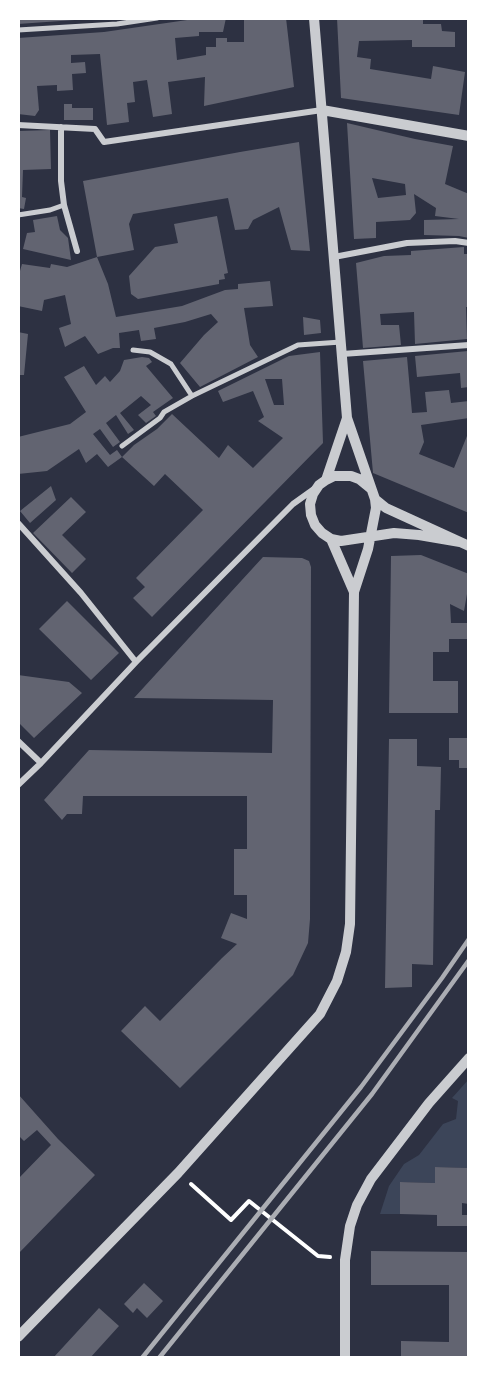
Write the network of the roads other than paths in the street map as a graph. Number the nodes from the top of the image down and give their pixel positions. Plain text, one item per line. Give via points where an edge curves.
1 (157, 18) edge
2 (314, 18) edge
3 (18, 30) edge
4 (321, 110) junction
5 (18, 125) edge
6 (62, 127) junction
7 (469, 136) edge
8 (64, 205) junction
9 (18, 215) edge
10 (469, 243) edge
11 (77, 251) dead end
12 (334, 257) junction
13 (341, 342) junction
14 (469, 345) edge
15 (133, 350) dead end
16 (342, 354) junction
17 (192, 396) junction
18 (347, 418) junction
19 (122, 446) dead end
20 (322, 482) junction
21 (373, 495) junction
22 (375, 516) junction
23 (18, 523) edge
24 (371, 536) junction
25 (331, 539) junction
26 (351, 540) junction
27 (464, 544) edge
28 (354, 592) junction
29 (136, 662) junction
30 (18, 741) edge
31 (41, 763) junction
32 (18, 785) edge
33 (469, 1058) edge
34 (18, 1337) edge
35 (345, 1358) edge

1 - 3 street
2 - 4 street
4 - 6 street via 104,142 95,129
4 - 7 street
4 - 12 street
5 - 6 street
6 - 8 street
8 - 9 street
8 - 11 street
10 - 12 street via 407,243
12 - 13 street
13 - 16 street
13 - 17 street via 298,345
14 - 16 street
15 - 17 street via 150,352 171,364
16 - 18 street
17 - 19 street via 164,412
18 - 20 street
18 - 21 street
20 - 21 street via 334,476 351,476
20 - 25 street via 313,494 311,515 315,525
20 - 29 street via 293,504
21 - 22 street
21 - 27 street via 386,508
22 - 24 street
22 - 26 street via 366,531
23 - 29 street
24 - 26 street
24 - 27 street via 411,534
24 - 28 street
25 - 26 street
25 - 28 street
28 - 34 street via 350,924 337,981 320,1014 178,1173
29 - 31 street
30 - 31 street
31 - 32 street
33 - 35 street via 421,1112 357,1204 345,1260

